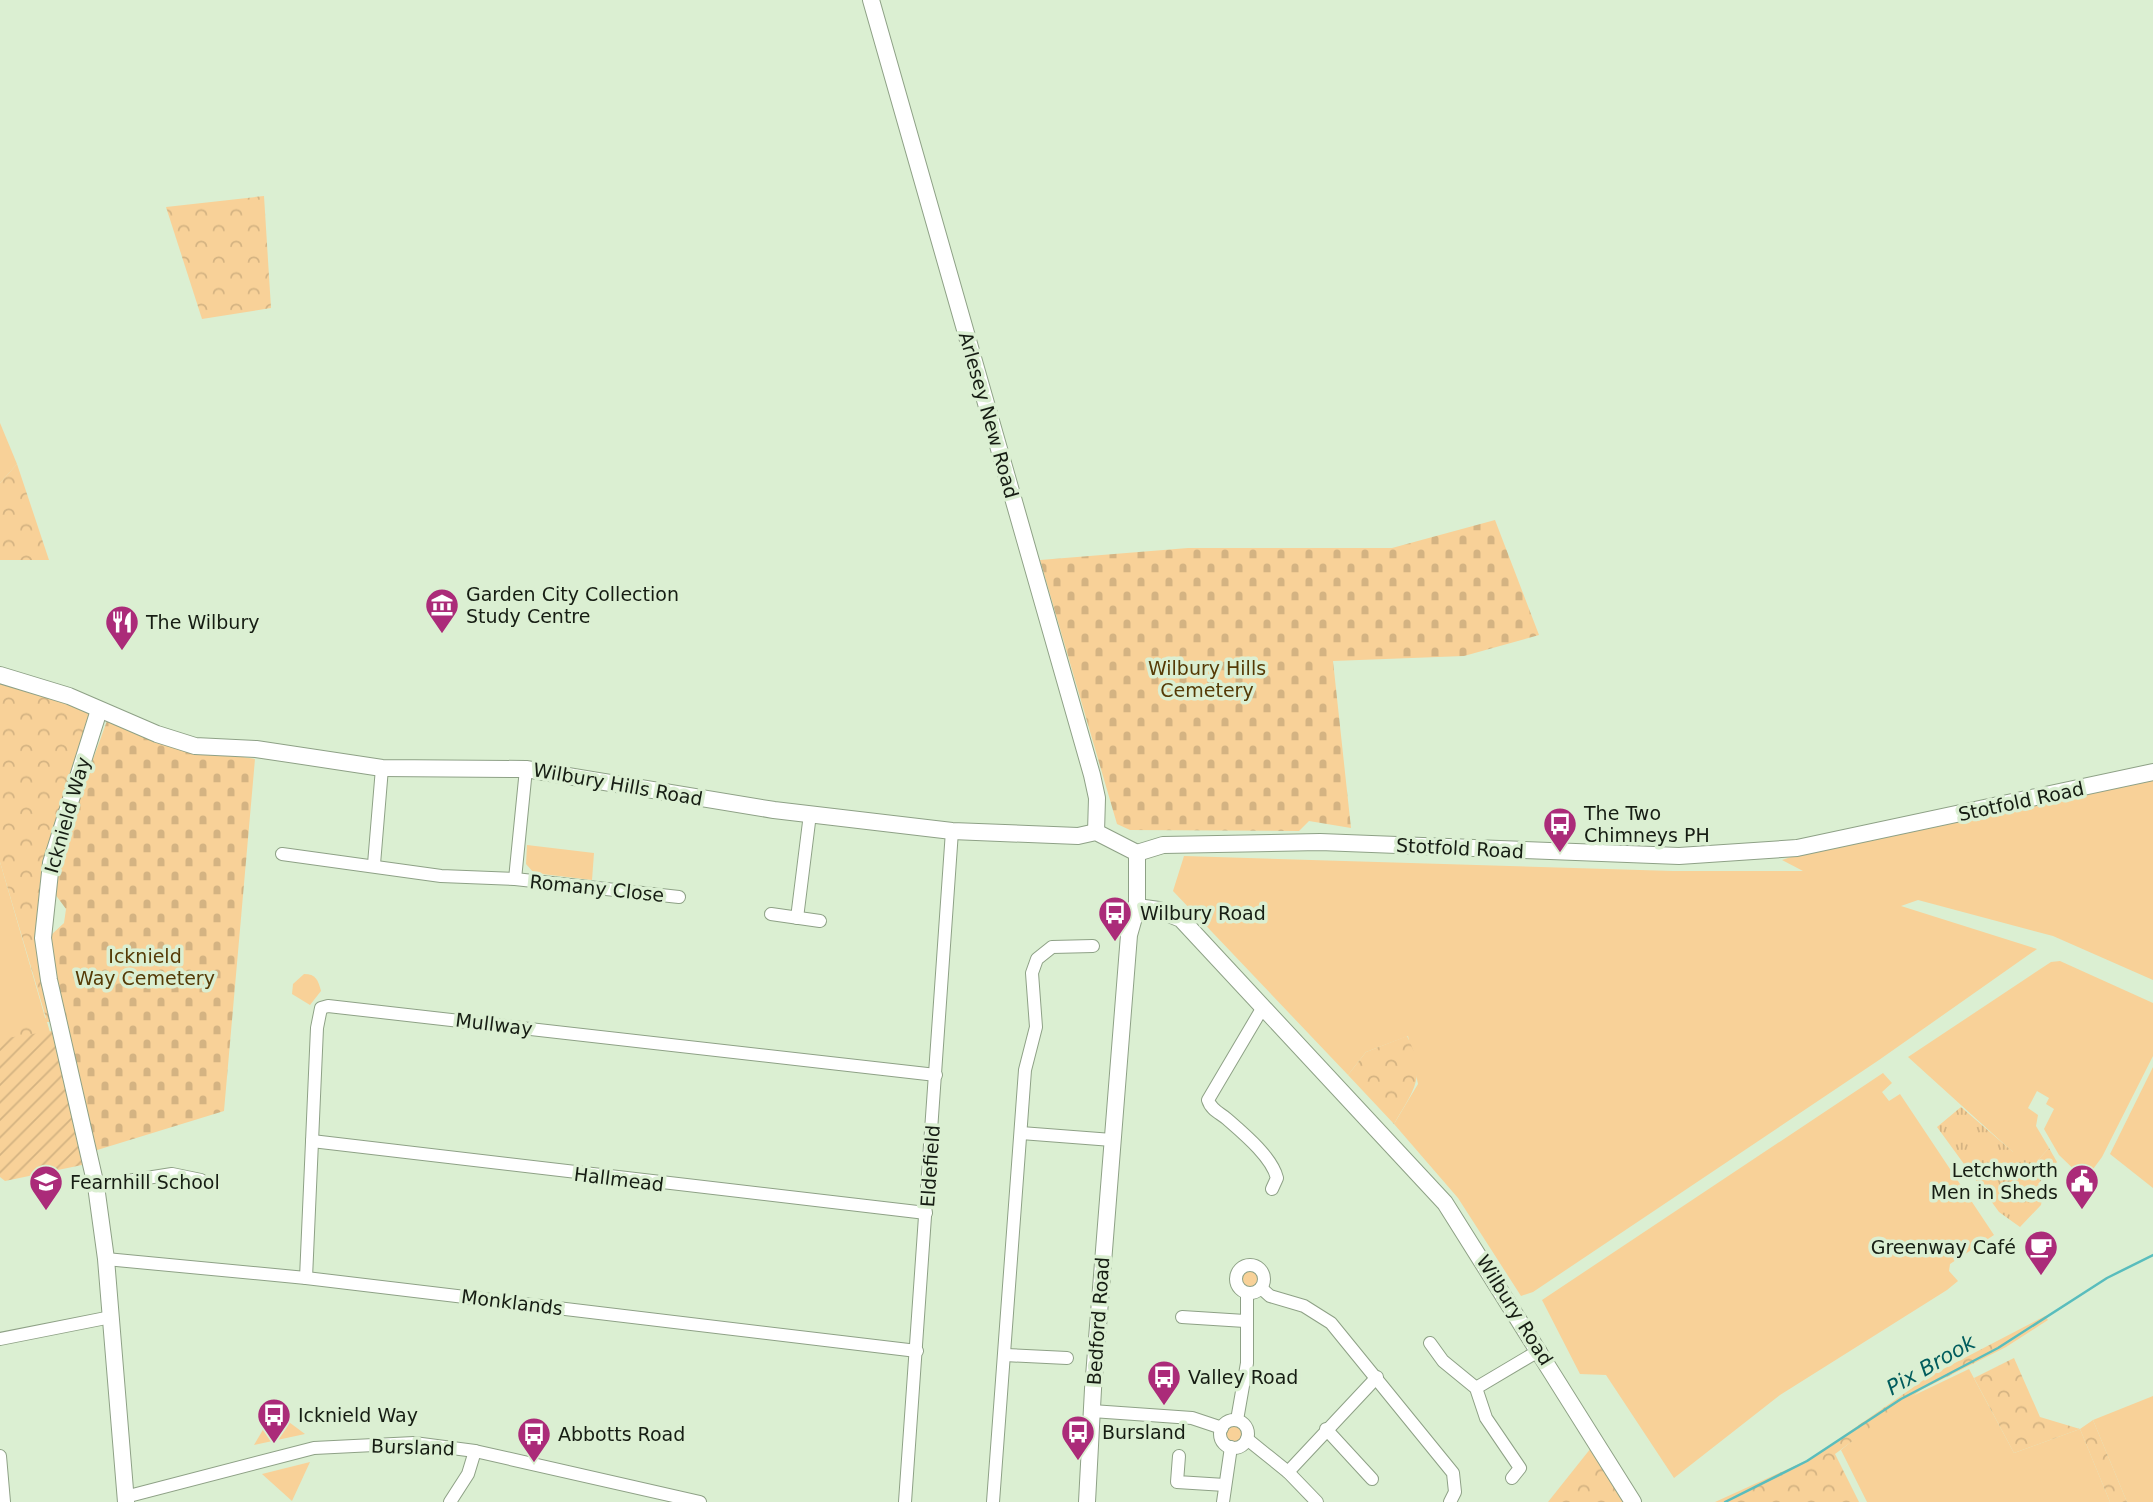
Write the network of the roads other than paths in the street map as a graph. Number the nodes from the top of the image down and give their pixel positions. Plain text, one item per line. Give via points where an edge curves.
1 (871, 0) edge
2 (0, 675) edge
3 (99, 710) junction
4 (382, 768) junction
5 (526, 769) junction
6 (2153, 772) edge
7 (810, 814) junction
8 (952, 831) junction
9 (1096, 832) junction
10 (1138, 853) junction
11 (282, 854) dead end
12 (374, 864) junction
13 (515, 879) junction
14 (679, 897) dead end
15 (1137, 907) junction
16 (771, 914) dead end
17 (797, 918) junction
18 (820, 921) dead end
19 (1093, 946) dead end
20 (1263, 1007) junction
21 (936, 1074) junction
22 (1021, 1133) junction
23 (1112, 1140) junction
24 (312, 1141) junction
25 (201, 1180) dead end
26 (96, 1186) junction
27 (1272, 1189) dead end
28 (926, 1213) junction
29 (106, 1259) junction
30 (306, 1278) junction
31 (1262, 1288) junction
32 (1247, 1293) junction
33 (111, 1317) junction
34 (1182, 1317) dead end
35 (1245, 1321) junction
36 (0, 1339) edge
37 (1430, 1343) dead end
38 (1540, 1350) junction
39 (917, 1351) junction
40 (1005, 1355) junction
41 (1067, 1358) dead end
42 (1377, 1377) junction
43 (1476, 1388) junction
44 (1092, 1411) junction
45 (1237, 1420) junction
46 (1222, 1428) junction
47 (1326, 1429) junction
48 (1247, 1439) junction
49 (1231, 1447) junction
50 (475, 1451) junction
51 (1179, 1456) dead end
52 (0, 1457) edge
53 (1288, 1472) junction
54 (1512, 1478) dead end
55 (1372, 1479) dead end
56 (1225, 1485) junction
57 (125, 1499) edge
58 (4, 1502) edge
59 (450, 1502) edge
60 (701, 1502) edge
61 (905, 1502) edge
62 (993, 1502) edge
63 (1087, 1502) edge
64 (1223, 1502) edge
65 (1317, 1502) edge
66 (1450, 1502) edge
67 (1633, 1502) edge

1 - 9 street, Arlesey New Road via 1092,775
2 - 3 street
3 - 4 street, Wilbury Hills Road via 195,746
3 - 26 street, Icknield Way via 51,863 43,938
4 - 5 street, Wilbury Hills Road
4 - 12 street
5 - 7 street, Wilbury Hills Road
5 - 13 street, Romany Close
6 - 10 street, Stotfold Road via 1797,848 1679,856 1321,842 1163,845
7 - 8 street, Wilbury Hills Road
7 - 17 street
8 - 9 street, Wilbury Hills Road via 1078,836
8 - 21 street, Eldefield
9 - 10 street
10 - 15 street, Bedford Road
11 - 12 street, Romany Close
12 - 13 street, Romany Close via 430,875
13 - 14 street, Romany Close
15 - 20 street, Wilbury Road via 1181,919
15 - 23 street, Bedford Road via 1129,935
16 - 17 street
17 - 18 street
19 - 22 street via 1052,947 1034,966 1036,1027 1026,1070
20 - 27 street via 1208,1100 1272,1167 1277,1178
20 - 38 street, Wilbury Road via 1445,1203
21 - 24 street, Mullway via 328,1006 321,1008 318,1016
21 - 28 street, Eldefield
22 - 23 street
22 - 40 street
23 - 44 street, Bedford Road
24 - 28 street, Hallmead
24 - 30 street, Mullway
25 - 26 street via 172,1174
26 - 29 street, Icknield Way
28 - 39 street, Eldefield
29 - 30 street, Monklands
29 - 33 street, Icknield Way
30 - 39 street, Monklands
31 - 32 street
31 - 32 street via 1263,1271 1245,1265 1236,1279
31 - 42 street via 1270,1296 1304,1306 1331,1323
32 - 35 street
33 - 36 street
33 - 57 street, Icknield Way
34 - 35 street
35 - 45 street via 1247,1363
37 - 43 street via 1443,1361
38 - 43 street
38 - 67 street, Wilbury Road
39 - 61 street, Eldefield
40 - 41 street, Bedford Road
40 - 62 street
42 - 47 street
42 - 66 street via 1453,1473 1455,1492
43 - 54 street via 1486,1418 1520,1468
44 - 46 street via 1192,1418
44 - 63 street, Bedford Road
45 - 46 street
45 - 48 street via 1247,1427
46 - 49 street via 1222,1439
47 - 53 street
47 - 55 street
48 - 49 street via 1241,1446
48 - 53 street
49 - 56 street
50 - 57 street, Bursland via 414,1443 314,1448
50 - 59 street via 468,1474
50 - 60 street, Bursland
51 - 56 street via 1177,1482
52 - 58 street
53 - 65 street
56 - 64 street

